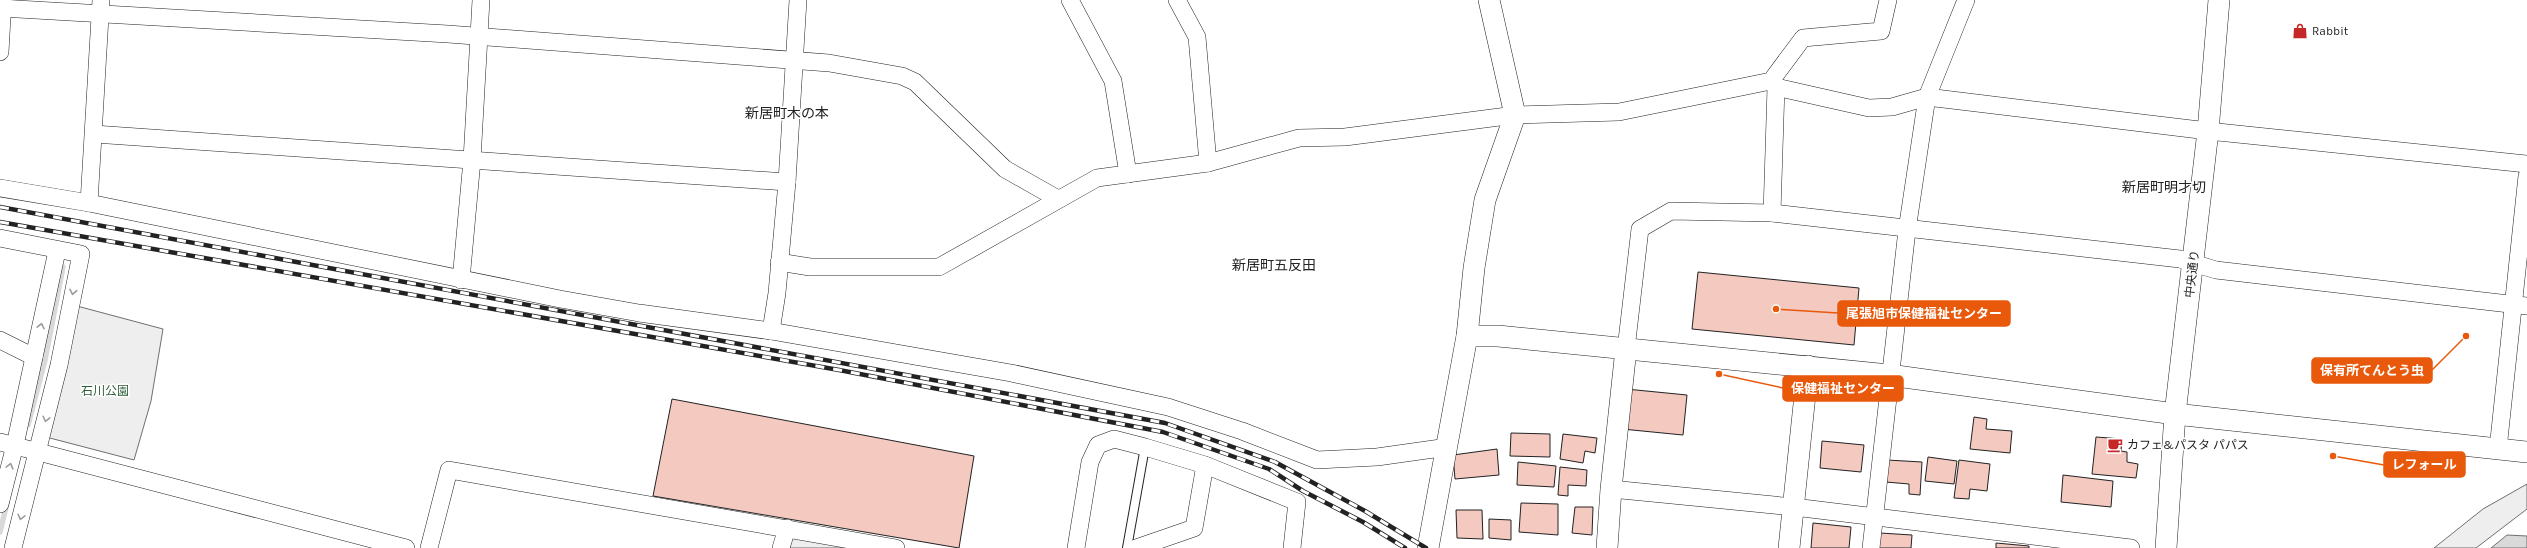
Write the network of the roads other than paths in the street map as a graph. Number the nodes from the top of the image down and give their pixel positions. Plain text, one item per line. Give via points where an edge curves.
1 (481, 0) edge
2 (798, 0) edge
3 (1070, 0) edge
4 (1177, 0) edge
5 (1489, 0) edge
6 (1888, 0) edge
7 (1966, 0) edge
8 (2219, 0) edge
9 (2, 6) edge
10 (100, 8) edge
11 (477, 37) junction
12 (0, 52) edge
13 (794, 60) junction
14 (1774, 84) junction
15 (1927, 97) junction
16 (1515, 115) junction
17 (2208, 131) junction
18 (94, 134) junction
19 (472, 160) junction
20 (1208, 163) junction
21 (2527, 164) edge
22 (1128, 174) junction
23 (2527, 176) edge
24 (787, 182) junction
25 (0, 188) edge
26 (1058, 199) junction
27 (89, 203) junction
28 (1772, 213) junction
29 (1907, 230) junction
30 (0, 239) edge
31 (57, 251) junction
32 (779, 262) junction
33 (2194, 264) junction
34 (461, 280) junction
35 (2520, 305) edge
36 (771, 331) junction
37 (1467, 336) junction
38 (0, 340) edge
39 (1626, 349) junction
40 (34, 357) junction
41 (1808, 366) junction
42 (1889, 375) junction
43 (2175, 414) junction
44 (8, 444) edge
45 (1145, 447) junction
46 (1448, 447) junction
47 (2498, 449) junction
48 (37, 452) junction
49 (2527, 452) edge
50 (1205, 465) junction
51 (1611, 489) junction
52 (0, 504) edge
53 (1794, 507) junction
54 (1874, 518) junction
55 (787, 528) junction
56 (888, 547) edge
57 (13, 548) edge
58 (406, 548) edge
59 (429, 548) edge
60 (781, 548) edge
61 (1076, 548) edge
62 (1127, 548) edge
63 (1136, 548) edge
64 (1292, 548) edge
65 (1428, 548) edge
66 (1607, 548) edge
67 (1789, 548) edge
68 (1871, 548) edge
69 (2131, 548) edge
70 (2166, 548) edge

1 - 11 street
2 - 13 street
3 - 22 street via 1113,81
4 - 20 street via 1197,37
5 - 16 street
6 - 14 street via 1881,31 1803,38
7 - 15 street
8 - 17 street, 中央通り
9 - 10 street
9 - 12 street
10 - 11 street
10 - 18 street
11 - 13 street
11 - 19 street
13 - 24 street
13 - 26 street via 829,63 902,76 914,82 1005,169
14 - 15 street via 1869,108 1892,107
14 - 16 street via 1619,112
14 - 28 street
15 - 17 street
15 - 29 street
16 - 20 street via 1345,137 1298,138
16 - 37 street via 1485,200
17 - 21 street
17 - 33 street, 中央通り
18 - 19 street
18 - 27 street
19 - 24 street
19 - 34 street
20 - 22 street
22 - 26 street via 1097,178
23 - 35 street
24 - 32 street
25 - 27 street
26 - 32 street via 939,267 810,267
27 - 34 street
28 - 29 street
28 - 39 street via 1671,211 1640,229
29 - 33 street via 2180,260
29 - 42 street
30 - 31 street
40 -> 31 street
31 -> 48 street via 81,254 59,366
32 - 36 street
33 - 35 street via 2216,270
33 - 43 street, 中央通り
34 - 36 street via 639,313
35 - 47 street
36 - 46 street via 1010,373 1168,407 1242,431 1317,460 1377,458
37 - 39 street via 1498,336
37 - 46 street
38 - 40 street
39 - 41 street
39 - 51 street
40 - 44 street
41 - 42 street
41 - 53 street
42 - 43 street
42 - 54 street
43 - 47 street
43 - 70 street, 中央通り
44 - 48 street
52 -> 44 street
45 - 50 street
45 - 61 street via 1114,439 1098,445 1090,462
45 - 62 lane
46 - 65 street
47 - 49 street
48 -> 57 street
48 - 58 street
50 - 63 street via 1194,528
50 - 64 street via 1297,502
51 - 53 street
51 - 66 street
53 - 54 street
53 - 67 street
54 - 68 street
54 - 69 street
55 - 56 street
55 - 59 street via 449,470
55 - 60 street

